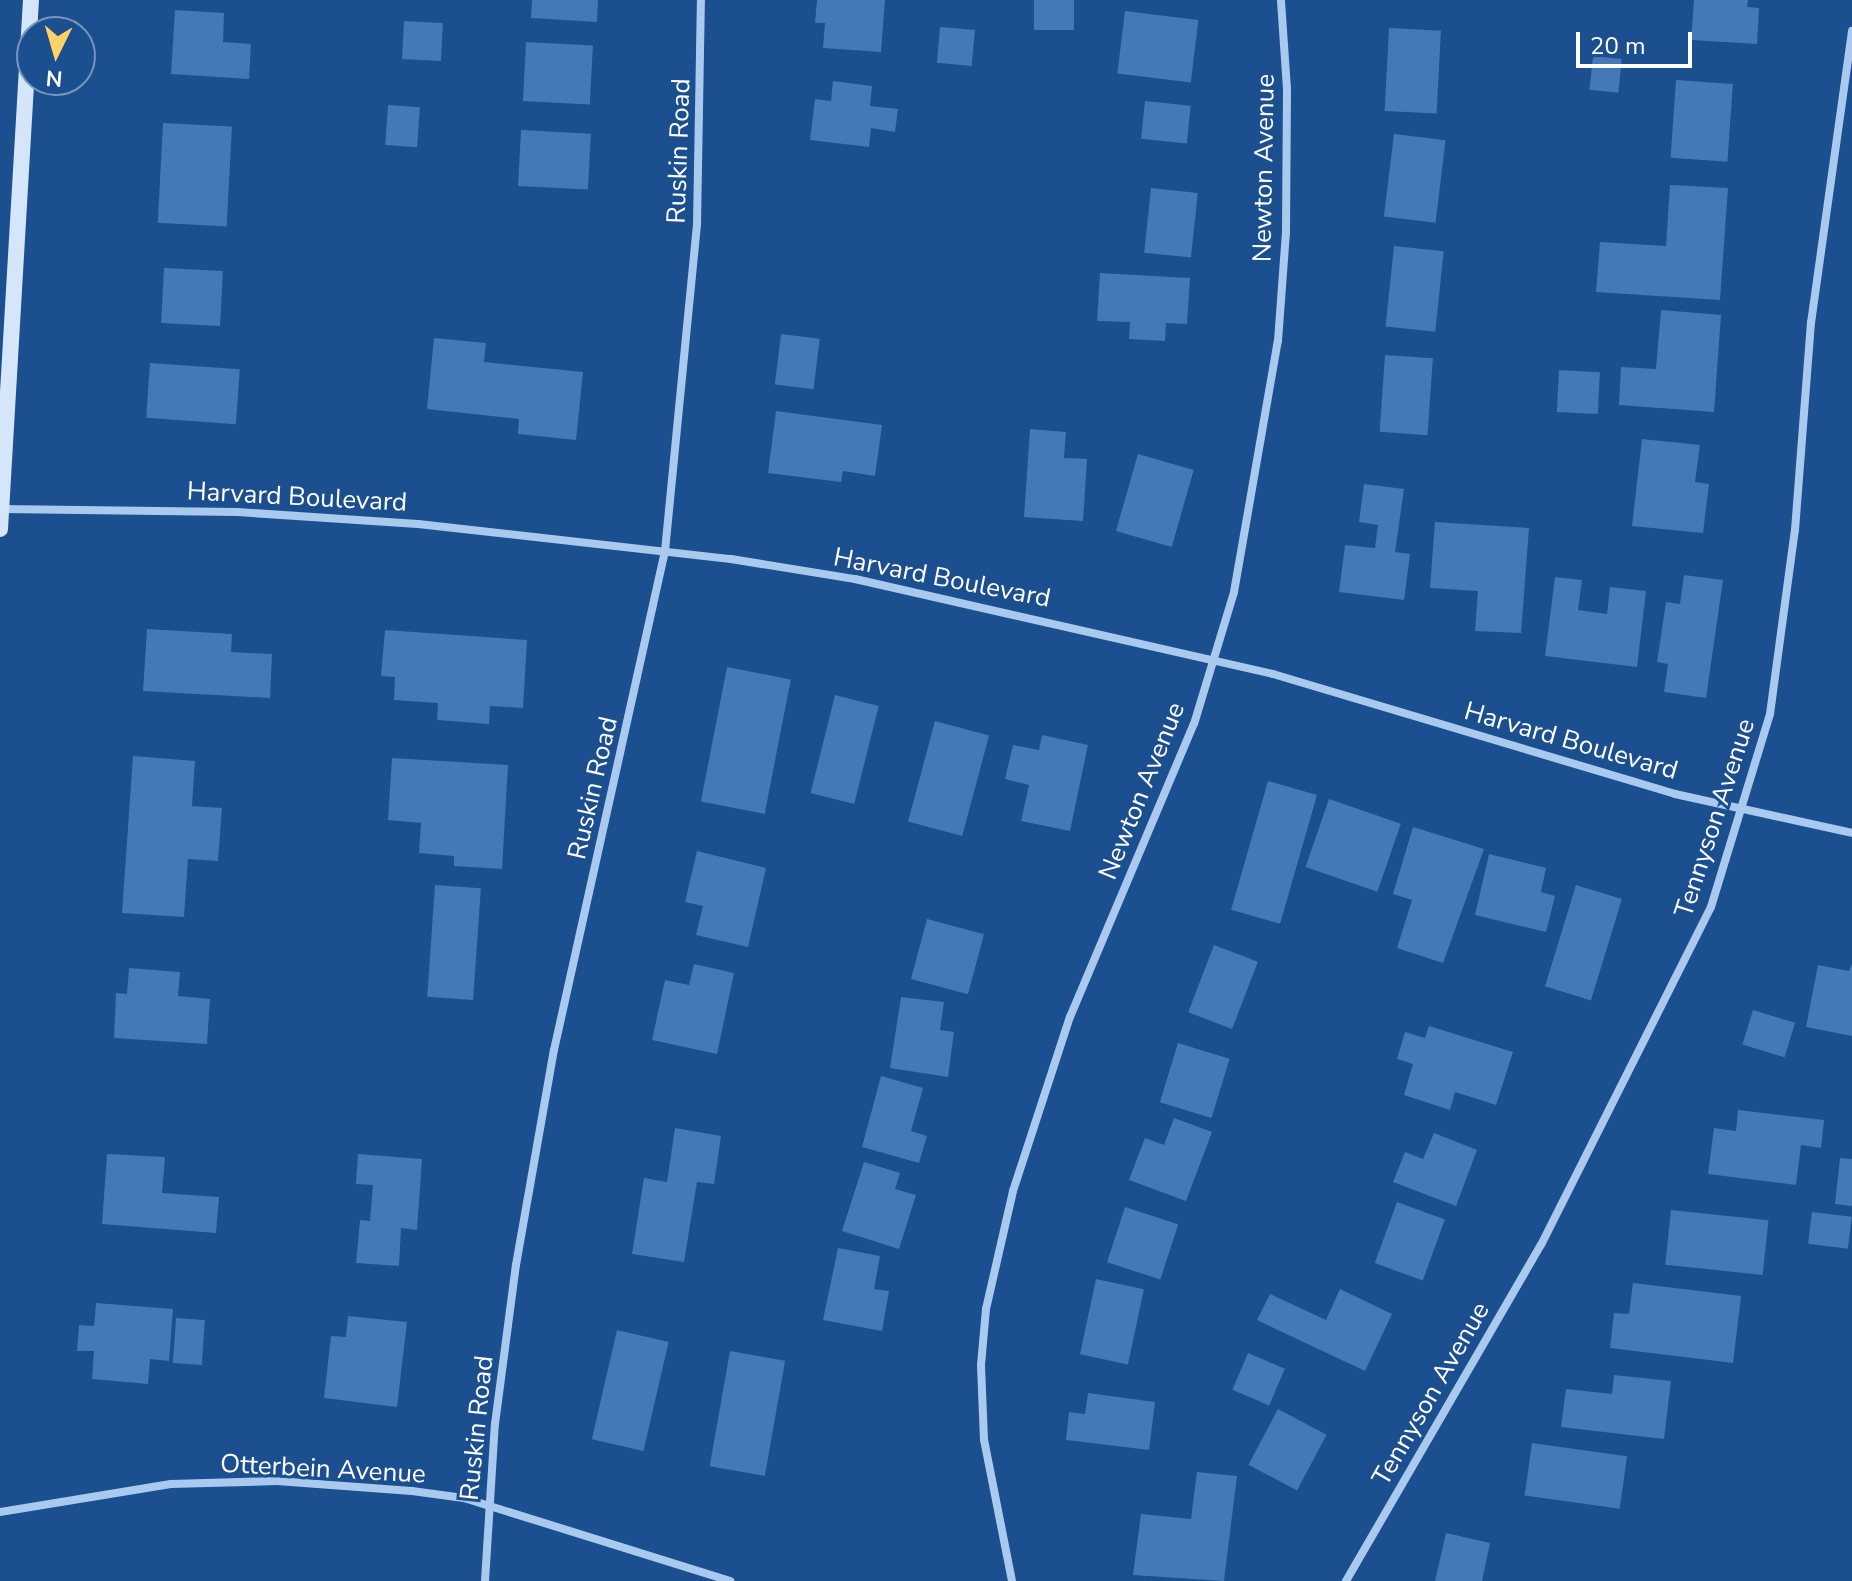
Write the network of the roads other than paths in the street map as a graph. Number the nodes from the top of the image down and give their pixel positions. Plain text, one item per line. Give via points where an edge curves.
1 (31, 0) edge
2 (701, 0) edge
3 (1281, 0) edge
4 (1852, 31) edge
5 (0, 509) edge
6 (0, 529) edge
7 (665, 551) junction
8 (1212, 659) junction
9 (1742, 809) junction
10 (1852, 833) edge
11 (489, 1505) junction
12 (0, 1512) edge
13 (485, 1581) edge
14 (730, 1581) edge
15 (1012, 1581) edge
16 (1346, 1581) edge

1 - 5 main road
2 - 7 street, Ruskin Road via 697,224
3 - 8 street, Newton Avenue via 1286,219 1278,341 1234,592
4 - 9 street, Tennyson Avenue via 1811,323 1785,617 1770,714
5 - 6 main road
5 - 7 street, Harvard Boulevard via 237,512 418,524
7 - 8 street, Harvard Boulevard via 855,579
7 - 11 street, Ruskin Road via 554,1050 516,1265
8 - 9 street, Harvard Boulevard
8 - 15 street, Newton Avenue via 1194,724 1070,1017 993,1272 981,1365 984,1440
9 - 10 street, Harvard Boulevard
9 - 16 street, Tennyson Avenue via 1711,907 1657,1022 1541,1245
11 - 12 street, Otterbein Avenue via 412,1491 277,1481 171,1484
11 - 13 street, Ruskin Road
11 - 14 street, Otterbein Avenue

